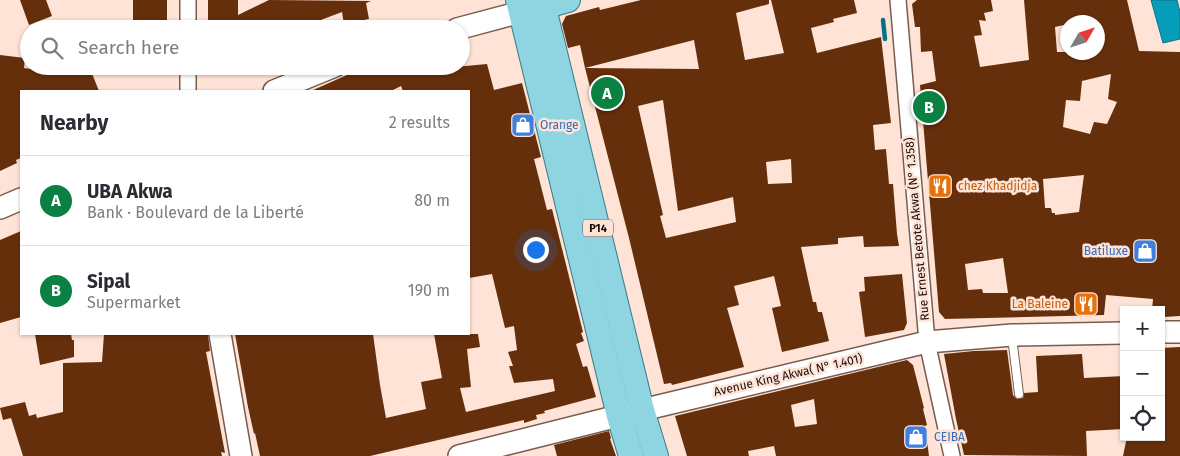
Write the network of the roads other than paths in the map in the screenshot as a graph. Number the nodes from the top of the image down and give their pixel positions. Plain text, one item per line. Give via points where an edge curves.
1 (188, 0) edge
2 (568, 0) edge
3 (898, 0) edge
4 (543, 4) edge
5 (519, 6) edge
6 (188, 20) edge
7 (470, 24) edge
8 (188, 75) edge
9 (313, 75) edge
10 (188, 90) edge
11 (276, 90) edge
12 (20, 198) edge
13 (0, 208) edge
14 (1165, 332) edge
15 (1180, 332) edge
16 (1120, 333) edge
17 (220, 335) edge
18 (1012, 335) junction
19 (927, 342) junction
20 (1019, 394) dead end
21 (642, 410) junction
22 (619, 416) junction
23 (241, 456) edge
24 (459, 456) edge
25 (632, 456) edge
26 (656, 456) edge
27 (952, 456) edge

1 - 6 street
2 - 4 main road
3 - 19 street, Rue Ernest Betote Akwa (N° 1.358)
4 - 5 main road
4 - 21 main road, P14
5 - 7 street
5 - 22 main road, P14
8 - 10 street
9 - 11 street
12 - 13 street
14 - 15 street
16 - 18 street, Avenue King Akwa( N° 1.401)
17 - 23 street
18 - 19 street, Avenue King Akwa( N° 1.401)
18 - 20 lane
19 - 21 street, Avenue King Akwa( N° 1.401)
19 - 27 street, Rue Ernest Betote Akwa (N° 1.358)
21 - 22 street, Avenue King Akwa( N° 1.401)
21 - 26 main road, P14
22 - 24 street, Avenue King Akwa( N° 1.401)
22 - 25 main road, P14

